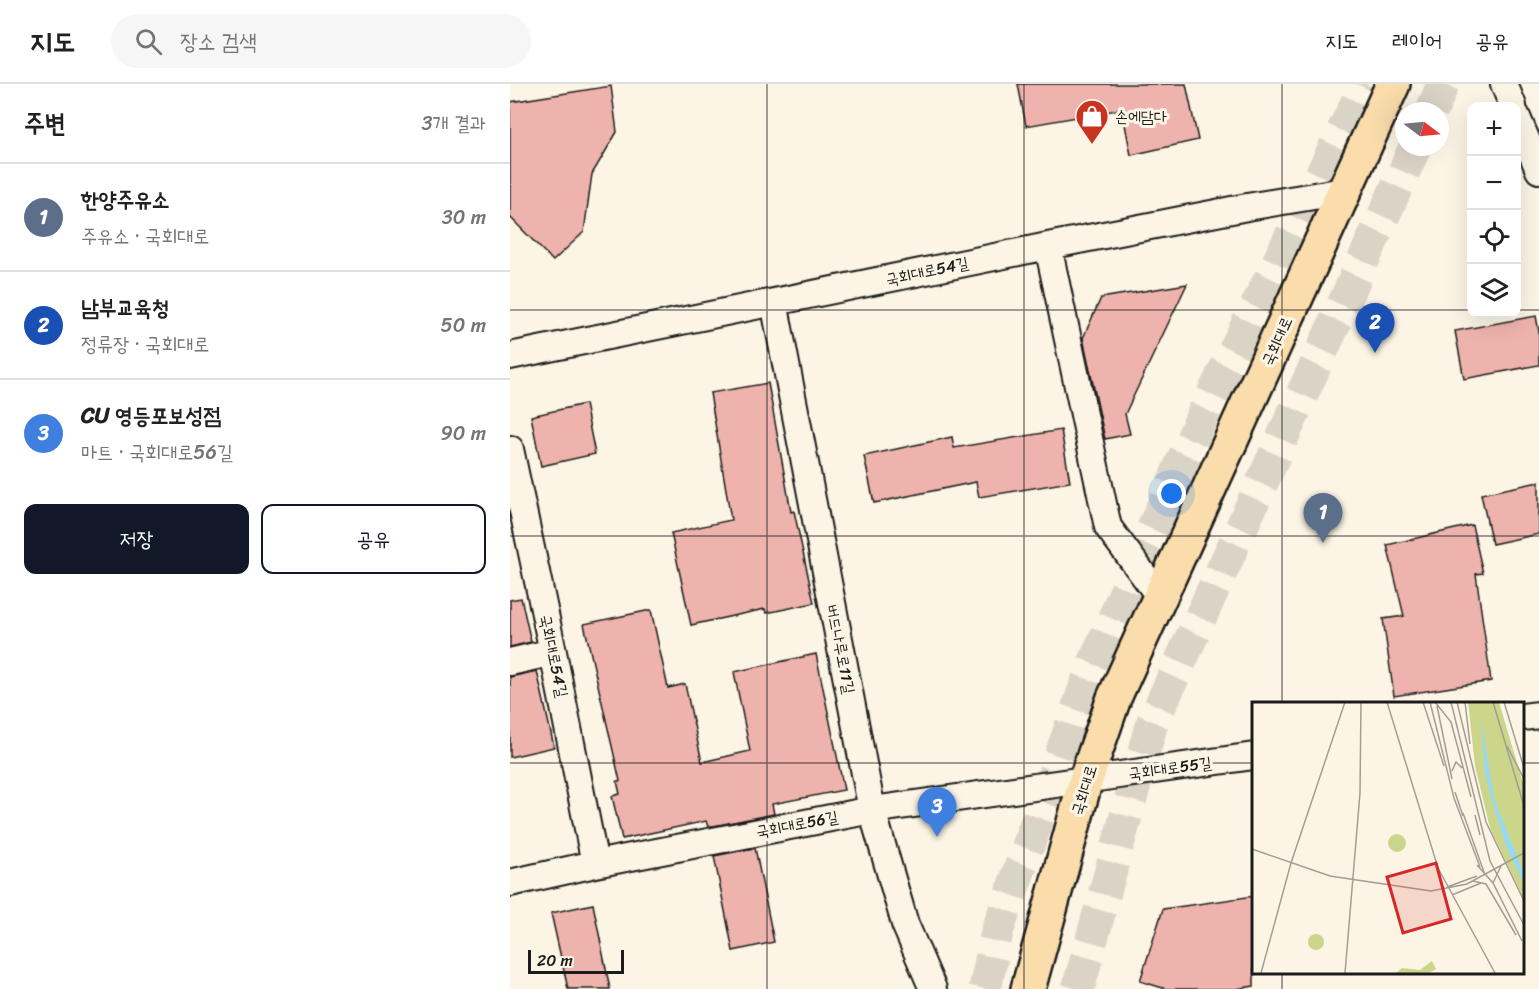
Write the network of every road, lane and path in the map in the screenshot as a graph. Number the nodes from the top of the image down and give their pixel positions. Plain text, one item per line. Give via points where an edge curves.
1 (1393, 84) edge
2 (1504, 84) edge
3 (1511, 102) edge
4 (1521, 127) edge
5 (1539, 170) edge
6 (1344, 191) junction
7 (1048, 246) junction
8 (774, 302) junction
9 (510, 357) edge
10 (510, 449) edge
11 (1160, 597) junction
12 (553, 652) junction
13 (510, 662) edge
14 (1539, 715) edge
15 (1524, 717) edge
16 (1252, 756) edge
17 (1086, 779) junction
18 (872, 810) junction
19 (595, 864) junction
20 (510, 883) edge
21 (933, 989) edge
22 (1028, 989) edge

1 - 6 main road, 국회대로
2 - 3 street
4 - 5 street
6 - 7 street, 국회대로54길
6 - 11 main road, 국회대로
7 - 8 street, 국회대로54길
7 - 11 street via 1108,527
8 - 9 street, 국회대로54길
8 - 18 street, 버드나루로11길
10 - 12 street, 국회대로54길
11 - 17 main road, 국회대로 via 1114,698
12 - 13 street
12 - 19 street, 국회대로54길
14 - 15 street
16 - 17 street, 국회대로55길
17 - 18 street, 국회대로56길
17 - 22 main road, 국회대로
18 - 19 street, 국회대로56길
18 - 21 street, 버드나루로11길 via 905,924
19 - 20 street, 국회대로56길

